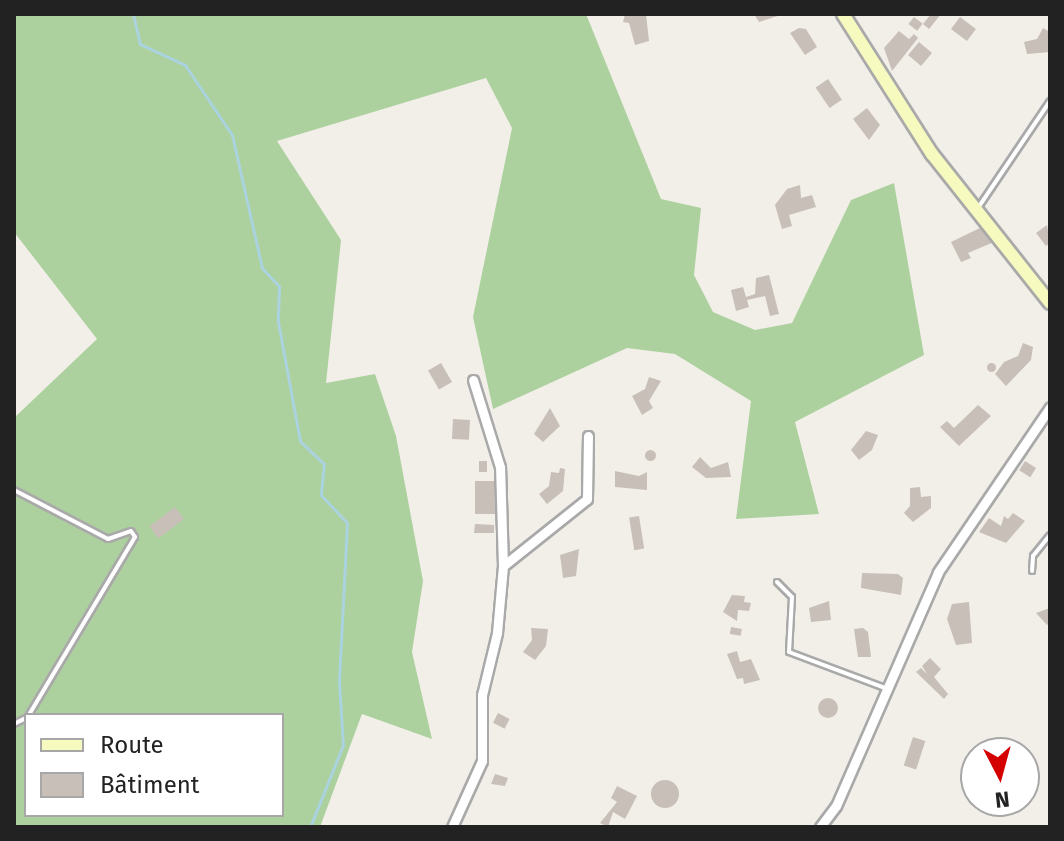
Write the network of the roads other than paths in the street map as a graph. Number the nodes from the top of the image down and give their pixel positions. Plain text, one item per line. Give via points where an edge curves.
1 (843, 14) edge
2 (1050, 101) edge
3 (977, 210) junction
4 (1050, 303) edge
5 (473, 380) dead end
6 (1050, 407) edge
7 (588, 436) dead end
8 (14, 490) edge
9 (1050, 535) edge
10 (503, 566) junction
11 (1032, 571) dead end
12 (777, 582) dead end
13 (887, 689) junction
14 (29, 713) edge
15 (452, 827) edge
16 (820, 827) edge

1 - 3 street via 914,128
2 - 3 lane
3 - 4 street
5 - 10 street via 500,467
6 - 13 street via 938,572
7 - 10 street via 587,499
8 - 14 lane via 108,539 131,531 135,537
9 - 11 lane via 1033,556
10 - 15 street via 497,633 482,695 482,761
12 - 13 lane via 792,597 789,652
13 - 16 street via 836,806

